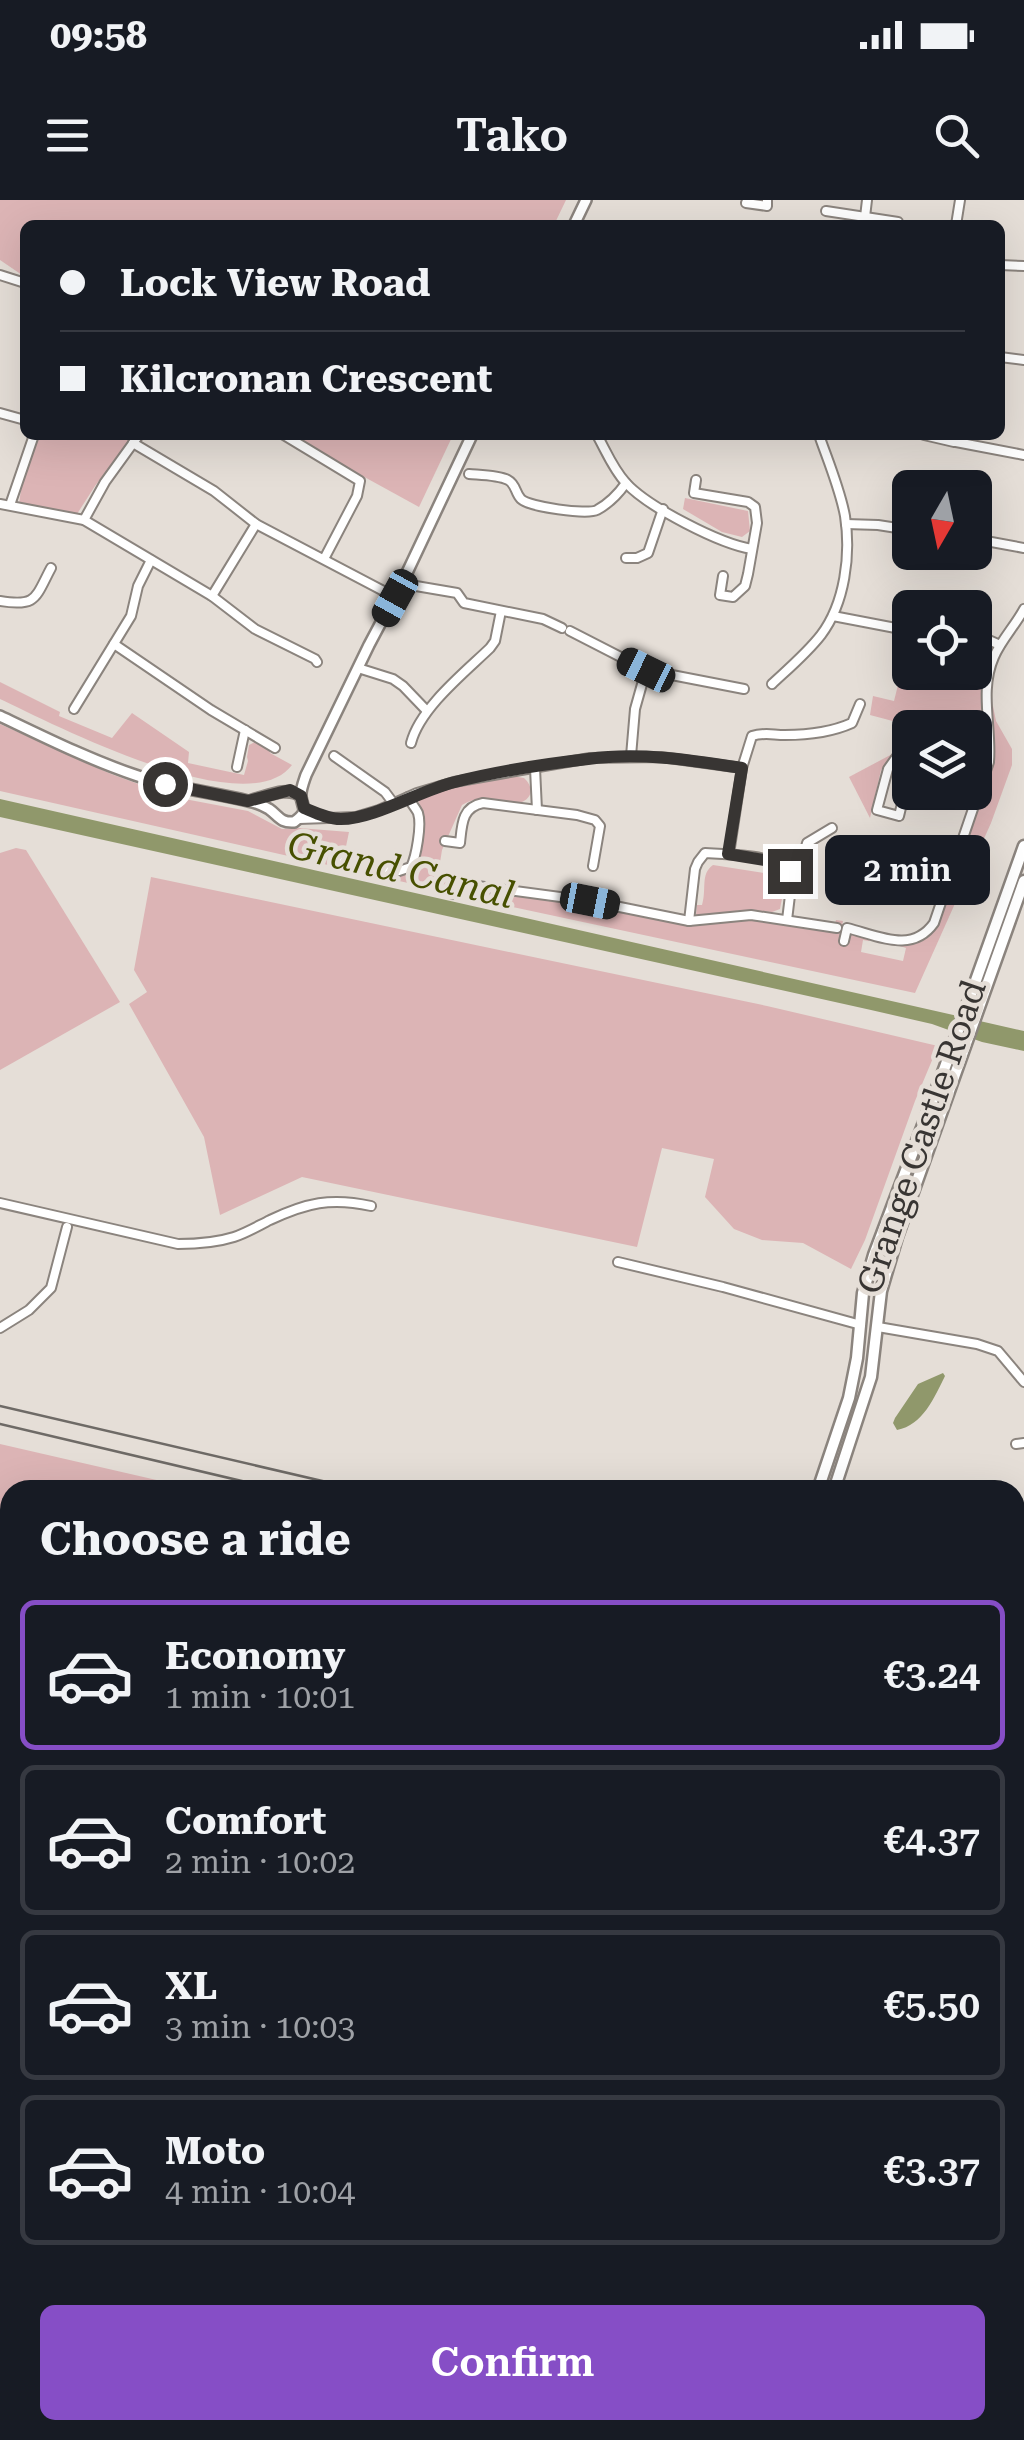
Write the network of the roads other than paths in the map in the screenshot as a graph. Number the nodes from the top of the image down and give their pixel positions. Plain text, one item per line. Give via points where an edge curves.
1 (767, 200) edge
2 (868, 200) edge
3 (746, 203) dead end
4 (826, 211) dead end
5 (865, 216) junction
6 (887, 220) edge
7 (32, 440) edge
8 (135, 440) edge
9 (138, 440) edge
10 (292, 440) edge
11 (470, 440) edge
12 (600, 440) edge
13 (821, 440) edge
14 (946, 440) edge
15 (1024, 455) edge
16 (469, 474) dead end
17 (696, 480) dead end
18 (626, 484) junction
19 (5, 505) edge
20 (663, 508) junction
21 (84, 520) junction
22 (256, 524) junction
23 (846, 524) junction
24 (892, 527) edge
25 (992, 541) edge
26 (1024, 548) edge
27 (752, 549) junction
28 (626, 558) dead end
29 (324, 559) junction
30 (151, 560) junction
31 (51, 568) dead end
32 (723, 576) dead end
33 (416, 586) dead end
34 (212, 596) junction
35 (395, 598) junction
36 (0, 602) edge
37 (1024, 609) edge
38 (502, 611) junction
39 (833, 616) junction
40 (892, 627) edge
41 (992, 641) edge
42 (114, 644) junction
43 (1000, 644) junction
44 (317, 662) dead end
45 (358, 668) junction
46 (646, 670) junction
47 (772, 684) dead end
48 (744, 688) dead end
49 (860, 704) dead end
50 (74, 709) dead end
51 (426, 710) junction
52 (987, 710) edge
53 (0, 716) edge
54 (245, 730) junction
55 (411, 743) dead end
56 (276, 748) dead end
57 (334, 756) dead end
58 (631, 756) junction
59 (892, 763) edge
60 (237, 767) dead end
61 (535, 768) junction
62 (742, 768) junction
63 (306, 774) junction
64 (290, 790) junction
65 (278, 794) junction
66 (301, 796) junction
67 (408, 798) junction
68 (248, 801) junction
69 (394, 804) junction
70 (304, 808) junction
71 (537, 810) junction
72 (900, 810) edge
73 (973, 810) edge
74 (273, 811) junction
75 (328, 817) junction
76 (299, 819) junction
77 (832, 828) dead end
78 (445, 841) dead end
79 (1024, 846) edge
80 (728, 854) junction
81 (385, 857) dead end
82 (340, 861) dead end
83 (896, 865) dead end
84 (594, 866) dead end
85 (383, 868) junction
86 (912, 869) junction
87 (790, 871) junction
88 (949, 880) junction
89 (1024, 881) edge
90 (908, 886) dead end
91 (453, 894) dead end
92 (787, 920) junction
93 (689, 921) junction
94 (837, 928) dead end
95 (844, 941) dead end
96 (978, 992) junction
97 (951, 1068) junction
98 (0, 1204) edge
99 (371, 1206) dead end
100 (67, 1227) dead end
101 (618, 1262) dead end
102 (861, 1325) junction
103 (878, 1327) junction
104 (0, 1328) edge
105 (1024, 1382) edge
106 (821, 1480) edge
107 (837, 1480) edge

1 - 3 street via 767,206
2 - 5 street
4 - 5 street
5 - 6 street
7 - 19 street
8 - 21 street
9 - 22 street
10 - 29 street via 360,481
11 - 35 street
12 - 18 street
13 - 23 street
14 - 15 street
16 - 18 street via 507,479 531,504 587,512
17 - 27 street via 694,493 755,507
18 - 20 street
19 - 21 street
20 - 27 street via 722,542
20 - 28 street via 648,553
21 - 30 street
22 - 29 street
22 - 34 street
23 - 24 street
23 - 39 street via 846,566
25 - 26 street
27 - 32 street via 739,593 720,595
29 - 35 street
30 - 34 street
30 - 42 street
31 - 36 street via 31,602
33 - 38 street
34 - 44 street
35 - 45 street
37 - 43 street
38 - 46 street via 543,620
38 - 51 street via 490,648
39 - 40 street
39 - 47 street
41 - 43 street
42 - 50 street
42 - 54 street
43 - 52 street via 989,670
45 - 51 street via 393,678
45 - 63 street
46 - 48 street
46 - 58 street
49 - 62 street via 852,724 842,728 752,736
51 - 55 street
53 - 68 street via 137,776
54 - 56 street
54 - 60 street
57 - 69 street
58 - 61 street
58 - 62 street
59 - 72 street via 877,810 899,816
61 - 67 street
61 - 71 street
62 - 80 street
63 - 64 street
63 - 66 street
64 - 65 street
64 - 66 street
65 - 68 street
65 - 74 street
66 - 70 street
67 - 69 street
67 - 85 street via 419,815 414,864 403,871
68 - 74 street
69 - 75 street via 356,817
70 - 75 street
70 - 76 street
71 - 78 street via 474,805 464,816 460,843
71 - 84 street via 595,820 600,826
73 - 88 street
74 - 76 street via 284,822
75 - 76 street
77 - 87 street via 807,842
79 - 96 main road, Grange Castle Road
80 - 87 street via 782,863
80 - 93 street via 705,853 698,862
81 - 85 street
82 - 85 street
83 - 86 street
86 - 88 street
86 - 90 street
87 - 92 street
88 - 95 street via 934,923 916,940 847,928
89 - 96 main road, Grange Castle Road
91 - 93 street via 454,884
92 - 93 street via 751,915
92 - 94 street
96 - 97 main road, Grange Castle Road
97 - 102 main road, Grange Castle Road via 874,1255
97 - 103 main road, Grange Castle Road via 881,1291
98 - 99 street via 178,1244 237,1236 315,1202
100 - 104 street via 50,1288
101 - 102 street
102 - 106 main road, Grange Castle Road via 849,1398
103 - 105 street via 998,1351
103 - 107 main road, Grange Castle Road via 871,1376

